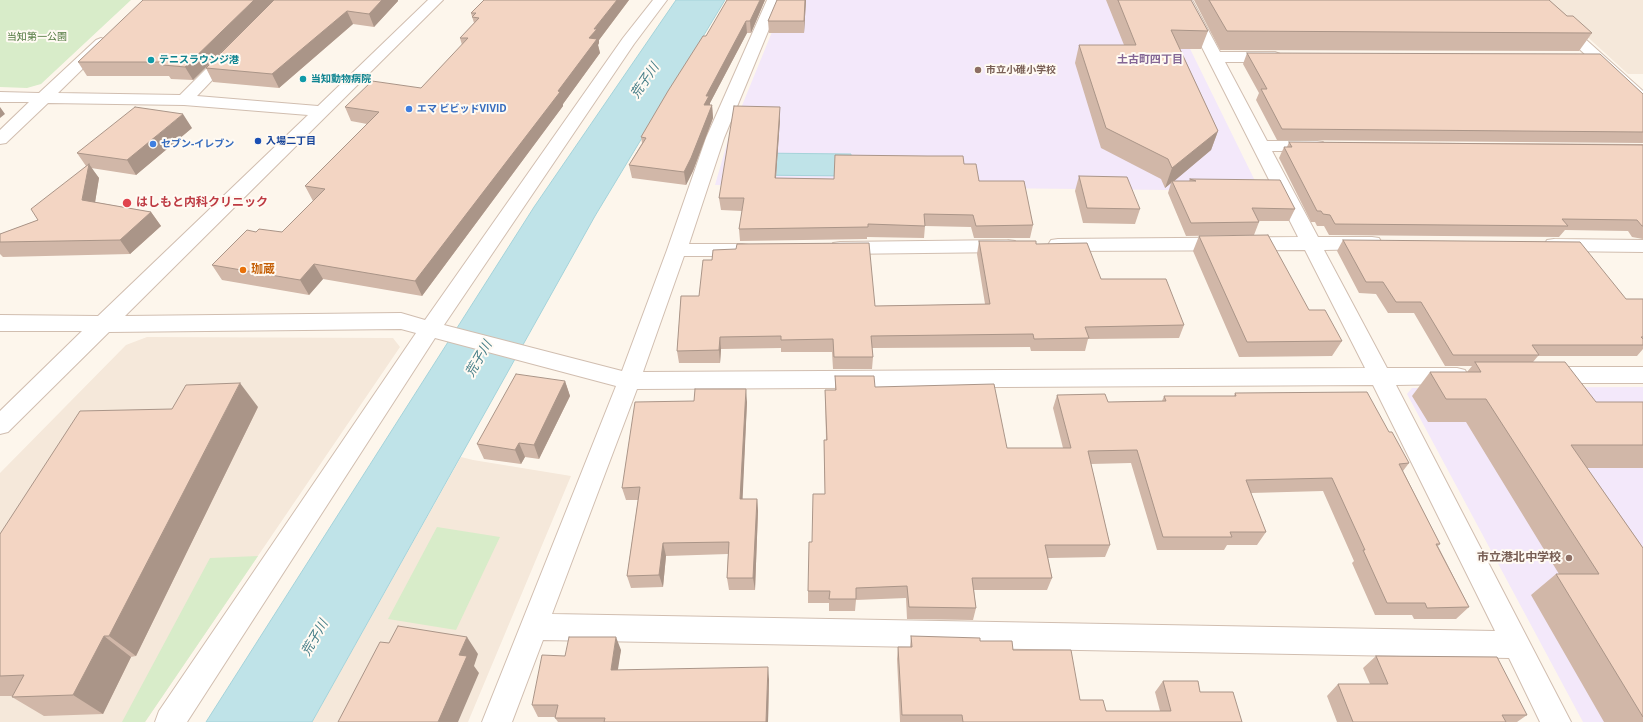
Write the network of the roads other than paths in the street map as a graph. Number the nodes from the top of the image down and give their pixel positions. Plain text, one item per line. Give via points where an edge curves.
1 (436, 0) edge
2 (660, 0) edge
3 (774, 0) edge
4 (1185, 0) edge
5 (1534, 0) edge
6 (113, 32) edge
7 (239, 44) edge
8 (1214, 57) junction
9 (1286, 57) edge
10 (1574, 58) edge
11 (1598, 58) junction
12 (0, 97) edge
13 (44, 98) junction
14 (184, 100) junction
15 (1643, 100) edge
16 (322, 111) junction
17 (0, 139) edge
18 (1260, 146) junction
19 (1332, 146) edge
20 (1310, 242) junction
21 (1389, 243) edge
22 (1540, 245) edge
23 (1643, 246) edge
24 (820, 248) edge
25 (756, 249) edge
26 (677, 250) junction
27 (0, 323) edge
28 (103, 324) junction
29 (437, 330) junction
30 (1643, 375) edge
31 (1380, 376) junction
32 (1476, 376) edge
33 (1524, 376) edge
34 (629, 381) junction
35 (0, 425) edge
36 (535, 627) junction
37 (1517, 645) junction
38 (170, 722) edge
39 (497, 722) edge
40 (1556, 722) edge

1 - 16 street
2 - 29 street via 628,41
3 - 26 street via 715,138
4 - 8 street
5 - 11 street
6 - 13 street
7 - 14 street
8 - 9 street
8 - 18 street
10 - 11 street
11 - 15 street
12 - 13 street
13 - 14 street
13 - 17 street
14 - 16 street
16 - 28 street
18 - 19 street
18 - 20 street
20 - 21 street
20 - 24 street
20 - 31 street
22 - 23 street
25 - 26 street
26 - 34 street
27 - 28 street
28 - 29 street via 401,321
28 - 35 street
29 - 34 street
29 - 38 street
30 - 33 street
31 - 32 street
31 - 34 street
31 - 37 street
34 - 36 street
36 - 37 street
36 - 39 street
37 - 40 street

